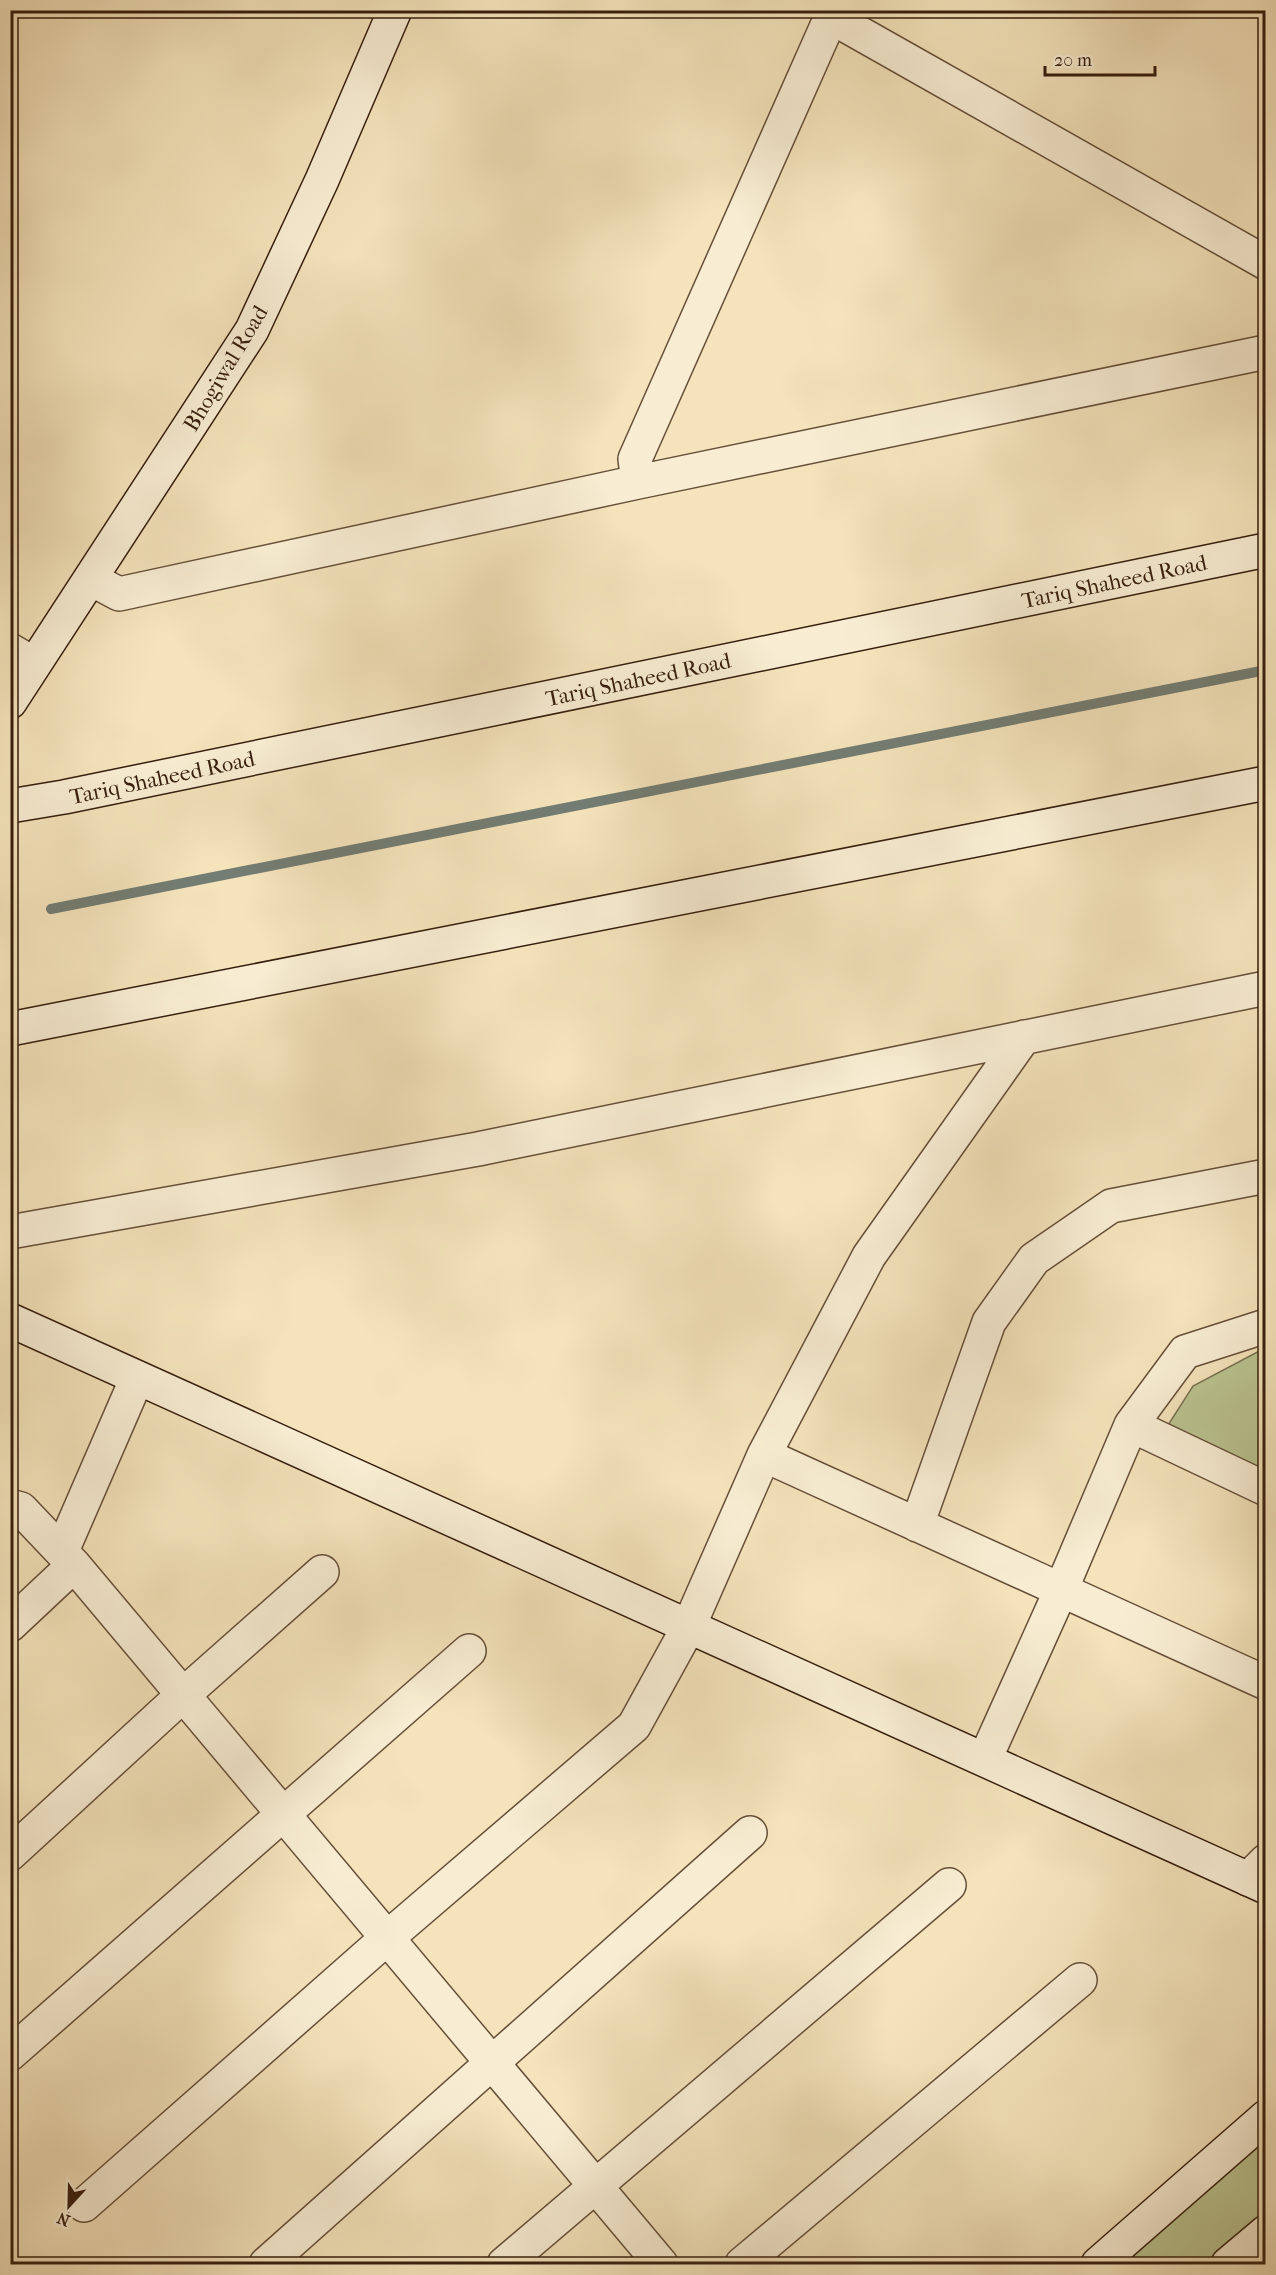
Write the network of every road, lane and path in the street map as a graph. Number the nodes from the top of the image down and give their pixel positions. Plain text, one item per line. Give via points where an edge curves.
1 (395, 10) edge
2 (833, 14) edge
3 (1266, 263) edge
4 (1266, 352) edge
5 (638, 482) junction
6 (1266, 550) edge
7 (91, 579) junction
8 (22, 657) edge
9 (10, 702) edge
10 (1266, 783) edge
11 (10, 806) edge
12 (1266, 988) edge
13 (10, 1029) edge
14 (1024, 1037) junction
15 (1266, 1176) edge
16 (10, 1232) edge
17 (10, 1320) edge
18 (1266, 1326) edge
19 (137, 1378) junction
20 (1131, 1425) junction
21 (764, 1455) junction
22 (1266, 1489) edge
23 (10, 1506) edge
24 (917, 1525) junction
25 (68, 1558) junction
26 (322, 1572) dead end
27 (1061, 1590) junction
28 (10, 1625) edge
29 (689, 1626) junction
30 (469, 1651) dead end
31 (1266, 1683) edge
32 (183, 1695) junction
33 (985, 1759) junction
34 (284, 1815) junction
35 (750, 1833) dead end
36 (10, 1854) edge
37 (1260, 1876) edge
38 (949, 1885) dead end
39 (387, 1938) junction
40 (1080, 1980) dead end
41 (10, 2054) edge
42 (493, 2064) junction
43 (1266, 2117) edge
44 (596, 2187) junction
45 (84, 2205) dead end
46 (1266, 2232) edge
47 (266, 2265) edge
48 (504, 2265) edge
49 (661, 2265) edge
50 (742, 2265) edge
51 (1098, 2265) edge
52 (1228, 2265) edge

1 - 7 street, Bhogiwal Road via 252,330
2 - 3 street
2 - 5 street via 634,459
4 - 5 street
5 - 7 street via 120,594
6 - 11 street, Tariq Shaheed Road
7 - 8 street, Bhogiwal Road
8 - 9 street, Bhogiwal Road
10 - 13 street
12 - 14 street
14 - 16 street via 478,1149
14 - 21 street via 869,1256
15 - 24 street via 1111,1206 1034,1259 990,1322
17 - 19 street
18 - 20 street via 1185,1352
19 - 25 street
19 - 29 street
20 - 22 street
20 - 27 street
21 - 24 street
21 - 29 street
23 - 25 street via 21,1509
24 - 27 street
25 - 28 street
25 - 32 street
26 - 32 street
27 - 31 street
27 - 33 street
29 - 33 street
29 - 39 street via 634,1726
30 - 34 street
32 - 34 street
32 - 36 street
33 - 37 street
34 - 39 street
34 - 41 street
35 - 42 street
38 - 44 street
39 - 42 street
39 - 45 street
40 - 50 street
42 - 44 street
42 - 47 street
43 - 51 street
44 - 48 street
44 - 49 street
46 - 52 street

